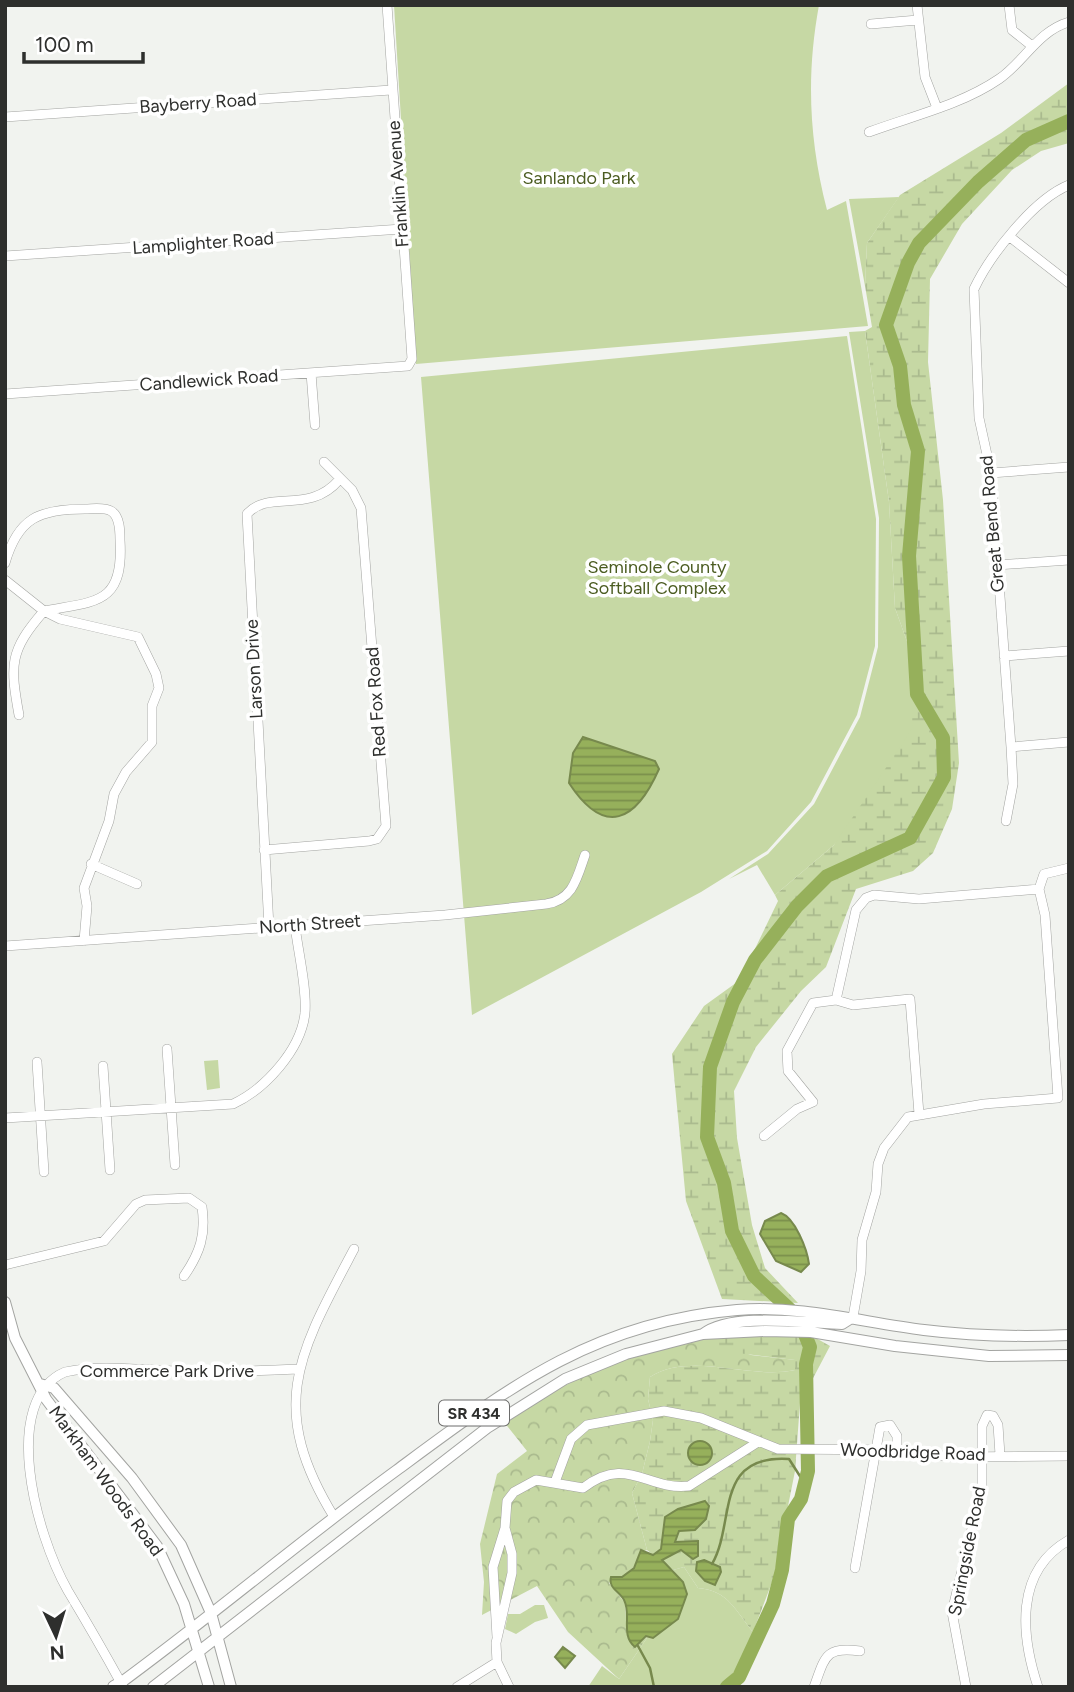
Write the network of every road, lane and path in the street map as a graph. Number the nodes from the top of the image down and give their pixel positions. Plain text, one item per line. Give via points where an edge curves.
1 (387, 5) edge
2 (917, 5) edge
3 (1009, 5) edge
4 (918, 20) junction
5 (1069, 22) edge
6 (871, 24) dead end
7 (1032, 47) junction
8 (391, 90) junction
9 (937, 107) junction
10 (5, 117) edge
11 (869, 132) dead end
12 (1069, 185) edge
13 (402, 229) junction
14 (1010, 237) junction
15 (5, 256) edge
16 (1069, 283) edge
17 (411, 363) joint
18 (311, 373) junction
19 (5, 394) edge
20 (315, 425) dead end
21 (324, 462) dead end
22 (1069, 467) edge
23 (991, 473) junction
24 (339, 480) junction
25 (1069, 559) edge
26 (5, 563) edge
27 (997, 565) junction
28 (5, 580) edge
29 (44, 611) junction
30 (1069, 651) edge
31 (1004, 656) junction
32 (19, 715) dead end
33 (1069, 742) edge
34 (1011, 747) junction
35 (1006, 821) dead end
36 (380, 836) junction
37 (388, 844) dead end
38 (264, 850) junction
39 (585, 855) dead end
40 (91, 864) junction
41 (1069, 868) edge
42 (137, 884) dead end
43 (1038, 889) junction
44 (295, 926) junction
45 (269, 928) junction
46 (84, 941) junction
47 (5, 946) edge
48 (836, 1000) junction
49 (167, 1049) dead end
50 (37, 1062) dead end
51 (103, 1066) dead end
52 (171, 1108) junction
53 (107, 1113) junction
54 (919, 1114) junction
55 (41, 1116) junction
56 (5, 1118) edge
57 (764, 1136) dead end
58 (175, 1165) dead end
59 (110, 1170) dead end
60 (44, 1172) dead end
61 (354, 1249) dead end
62 (5, 1265) edge
63 (184, 1276) dead end
64 (5, 1302) edge
65 (853, 1317) junction
66 (703, 1334) junction
67 (1069, 1335) edge
68 (590, 1345) junction
69 (1069, 1355) edge
70 (597, 1364) junction
71 (298, 1369) junction
72 (40, 1384) junction
73 (30, 1392) dead end
74 (758, 1442) junction
75 (877, 1449) junction
76 (897, 1450) junction
77 (1000, 1455) junction
78 (982, 1456) junction
79 (1069, 1456) edge
80 (555, 1482) junction
81 (334, 1517) junction
82 (30, 1525) dead end
83 (505, 1528) junction
84 (1069, 1540) edge
85 (855, 1568) dead end
86 (211, 1613) junction
87 (193, 1628) junction
88 (217, 1636) junction
89 (497, 1637) junction
90 (860, 1651) dead end
91 (200, 1652) junction
92 (497, 1662) junction
93 (117, 1685) edge
94 (153, 1687) edge
95 (209, 1687) edge
96 (231, 1687) edge
97 (457, 1687) edge
98 (509, 1687) edge
99 (814, 1687) edge
100 (966, 1687) edge
101 (1038, 1687) edge

1 - 8 street, Franklin Avenue
2 - 4 street
3 - 7 street via 1012,30
4 - 6 street
4 - 9 street via 925,76
5 - 7 street via 1051,29
7 - 9 street via 1000,79
8 - 10 street, Bayberry Road
8 - 13 street, Franklin Avenue
9 - 11 street
12 - 14 street, Great Bend Road via 1038,205
13 - 15 street, Lamplighter Road
13 - 17 street, Franklin Avenue
14 - 16 street
14 - 23 street, Great Bend Road via 981,274 973,299 979,418
17 - 18 street, Candlewick Road via 405,368
18 - 19 street, Candlewick Road
18 - 20 street
21 - 24 street, Red Fox Road
22 - 23 street
23 - 27 street, Great Bend Road
24 - 36 street, Red Fox Road via 352,490 361,508 386,825
24 - 38 street, Larson Drive via 321,496 262,503 247,514
25 - 27 street
26 - 29 street via 11,542 38,514 69,509 113,511 120,534 119,580 92,602
27 - 31 street, Great Bend Road
28 - 29 street
29 - 32 street via 16,647 12,661
29 - 40 street via 138,637 158,681 152,706 152,743 126,772 114,794
30 - 31 street
31 - 34 street, Great Bend Road
33 - 34 street
34 - 35 street, Great Bend Road via 1013,784
36 - 37 street
36 - 38 street via 369,841
38 - 45 street, Larson Drive
39 - 44 street, North Street via 572,889 558,902
40 - 42 street
40 - 46 street via 84,888
41 - 43 street via 1044,874
43 - 48 street via 919,899 866,898 856,910
43 - 54 street via 1045,915 1058,1098
44 - 45 street, North Street
44 - 52 street via 305,1012 299,1034 275,1073 256,1092 233,1104
45 - 46 street, North Street
46 - 47 street, North Street
48 - 54 street via 853,1005 910,999
48 - 57 street via 813,1003 787,1051 789,1071 813,1102 797,1108
49 - 52 street
50 - 55 street
51 - 53 street
52 - 53 street
52 - 58 street
53 - 55 street
53 - 59 street
54 - 65 street via 908,1117 892,1136 878,1164 876,1192 862,1240
55 - 56 street
55 - 60 street
61 - 71 street via 312,1329
62 - 63 street via 104,1241 145,1200 189,1198 202,1207 202,1245
64 - 72 main road via 15,1338
65 - 66 main road via 842,1324 713,1326
65 - 67 main road, SR 434 via 958,1333
65 - 68 main road, SR 434 via 766,1309 678,1318
66 - 69 main road, SR 434 via 790,1332 960,1354
66 - 70 main road, SR 434
68 - 70 street
68 - 81 main road, SR 434 via 505,1391
70 - 88 main road, SR 434 via 542,1391 487,1428
71 - 72 street, Commerce Park Drive via 93,1369 64,1373
71 - 81 street via 298,1419 311,1479
72 - 73 street, Commerce Park Drive
72 - 86 main road, Markham Woods Road via 54,1388 132,1478 173,1534
72 - 87 main road, Markham Woods Road via 46,1399 157,1546
74 - 75 street, Woodbridge Road via 778,1449
74 - 80 street via 689,1486 620,1473 598,1477 583,1488
74 - 80 street, Woodbridge Road via 701,1419 664,1411 625,1417 587,1425 571,1439
75 - 76 street, Woodbridge Road
75 - 76 street via 878,1431 885,1425 894,1430
75 - 85 street
76 - 78 street, Woodbridge Road
77 - 78 street, Woodbridge Road
77 - 78 street, Springside Road via 998,1424 987,1415 982,1426
77 - 79 street, Woodbridge Road
78 - 100 street, Springside Road via 982,1487 952,1612
80 - 83 street via 536,1480 514,1492 507,1501
81 - 86 main road, SR 434
82 - 93 street
83 - 89 street via 493,1567
83 - 89 street via 512,1573
84 - 101 street via 1046,1558 1028,1595 1025,1636
86 - 87 main road, SR 434
86 - 88 main road, Markham Woods Road
87 - 91 main road, Markham Woods Road
87 - 93 main road, SR 434
88 - 91 main road, SR 434
88 - 96 main road, Markham Woods Road
89 - 92 street
90 - 99 street via 830,1652
91 - 94 main road, SR 434
91 - 95 main road, Markham Woods Road
92 - 97 street
92 - 98 street

